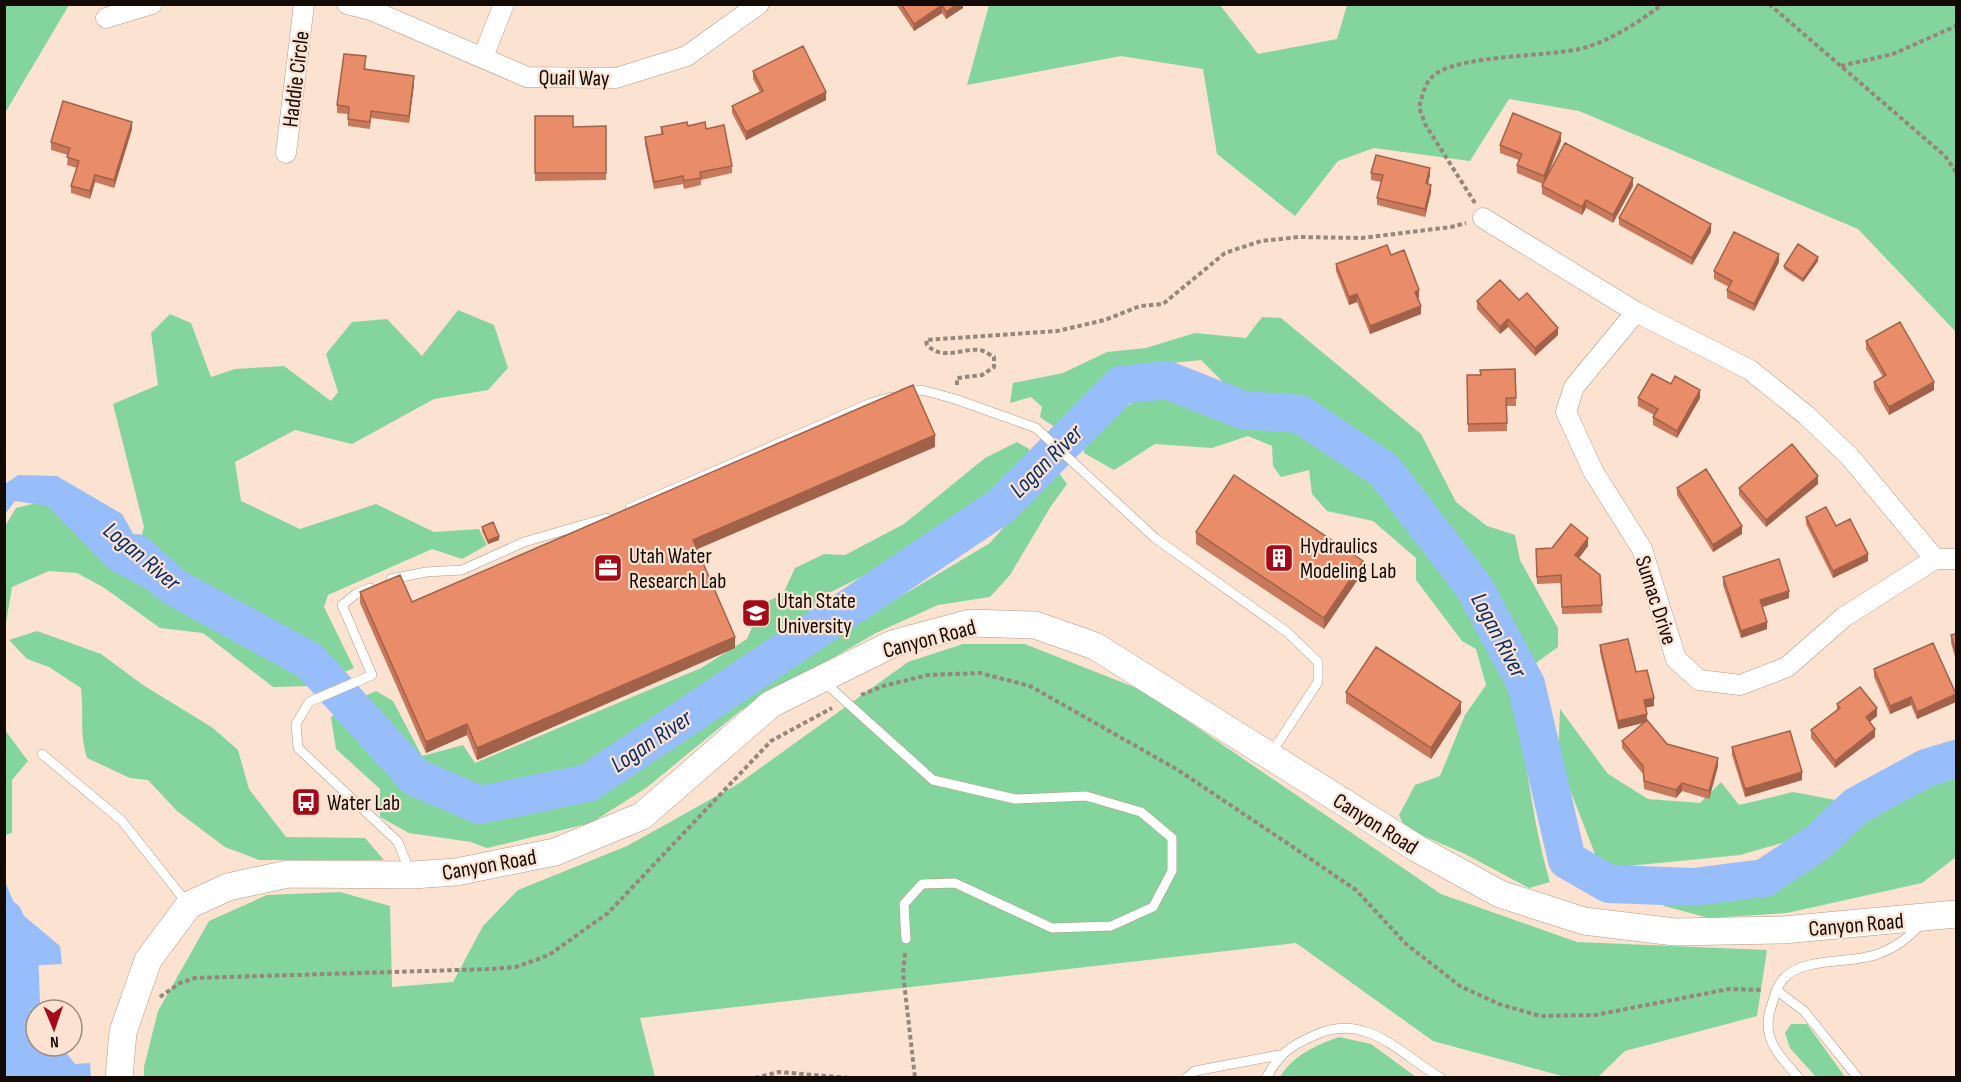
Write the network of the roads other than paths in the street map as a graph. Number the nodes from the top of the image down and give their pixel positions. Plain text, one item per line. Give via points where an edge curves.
1 (152, 4) edge
2 (304, 4) edge
3 (347, 4) edge
4 (504, 4) edge
5 (759, 4) edge
6 (106, 18) dead end
7 (483, 57) junction
8 (286, 153) dead end
9 (1483, 218) road end
10 (1636, 312) junction
11 (1935, 559) junction
12 (1956, 559) edge
13 (385, 582) edge
14 (375, 586) edge
15 (821, 679) junction
16 (42, 754) dead end
17 (1268, 756) junction
18 (412, 875) junction
19 (189, 905) junction
20 (1956, 914) edge
21 (1927, 918) junction
22 (906, 939) road end
23 (1776, 990) junction
24 (1279, 1055) junction
25 (119, 1077) edge
26 (1186, 1077) edge
27 (1266, 1077) edge
28 (1441, 1077) edge
29 (1799, 1077) edge
30 (1858, 1077) edge

1 - 6 street
2 - 8 street, Haddie Circle
3 - 7 street, Quail Way via 371,10
4 - 7 street
5 - 7 street, Quail Way via 687,56 616,78 527,76
9 - 10 street
10 - 11 street via 1750,370 1806,416 1850,457
10 - 11 street, Sumac Drive via 1574,387 1566,412 1593,471 1642,549 1676,658 1699,680 1740,685 1787,667 1844,617
11 - 12 street
13 - 17 lane via 426,572 462,570 524,542 597,522 871,403 922,390 1036,428 1155,538 1287,632 1318,662 1318,682
14 - 18 lane via 342,605 372,675 309,702 296,724 298,748 398,842
15 - 17 street, Canyon Road via 892,644 970,623 1035,625 1095,646
15 - 18 street, Canyon Road via 771,704 642,816 555,852 456,872
15 - 22 lane via 933,780 1015,799 1086,796 1141,812 1172,838 1172,871 1153,907 1111,926 1052,928 955,883 922,884 904,904
16 - 19 lane via 122,821
17 - 21 street, Canyon Road via 1418,849 1500,894 1584,921 1675,933 1783,930
18 - 19 street, Canyon Road via 288,874 228,887
19 - 25 street, Canyon Road via 148,960 123,1032
20 - 21 street, Canyon Road
21 - 23 lane via 1903,942 1876,955 1804,967 1785,976
23 - 29 lane via 1768,1037 1775,1052
23 - 30 lane via 1804,1011
24 - 26 lane via 1195,1071
24 - 27 lane
24 - 28 lane via 1322,1031 1359,1028 1374,1033

